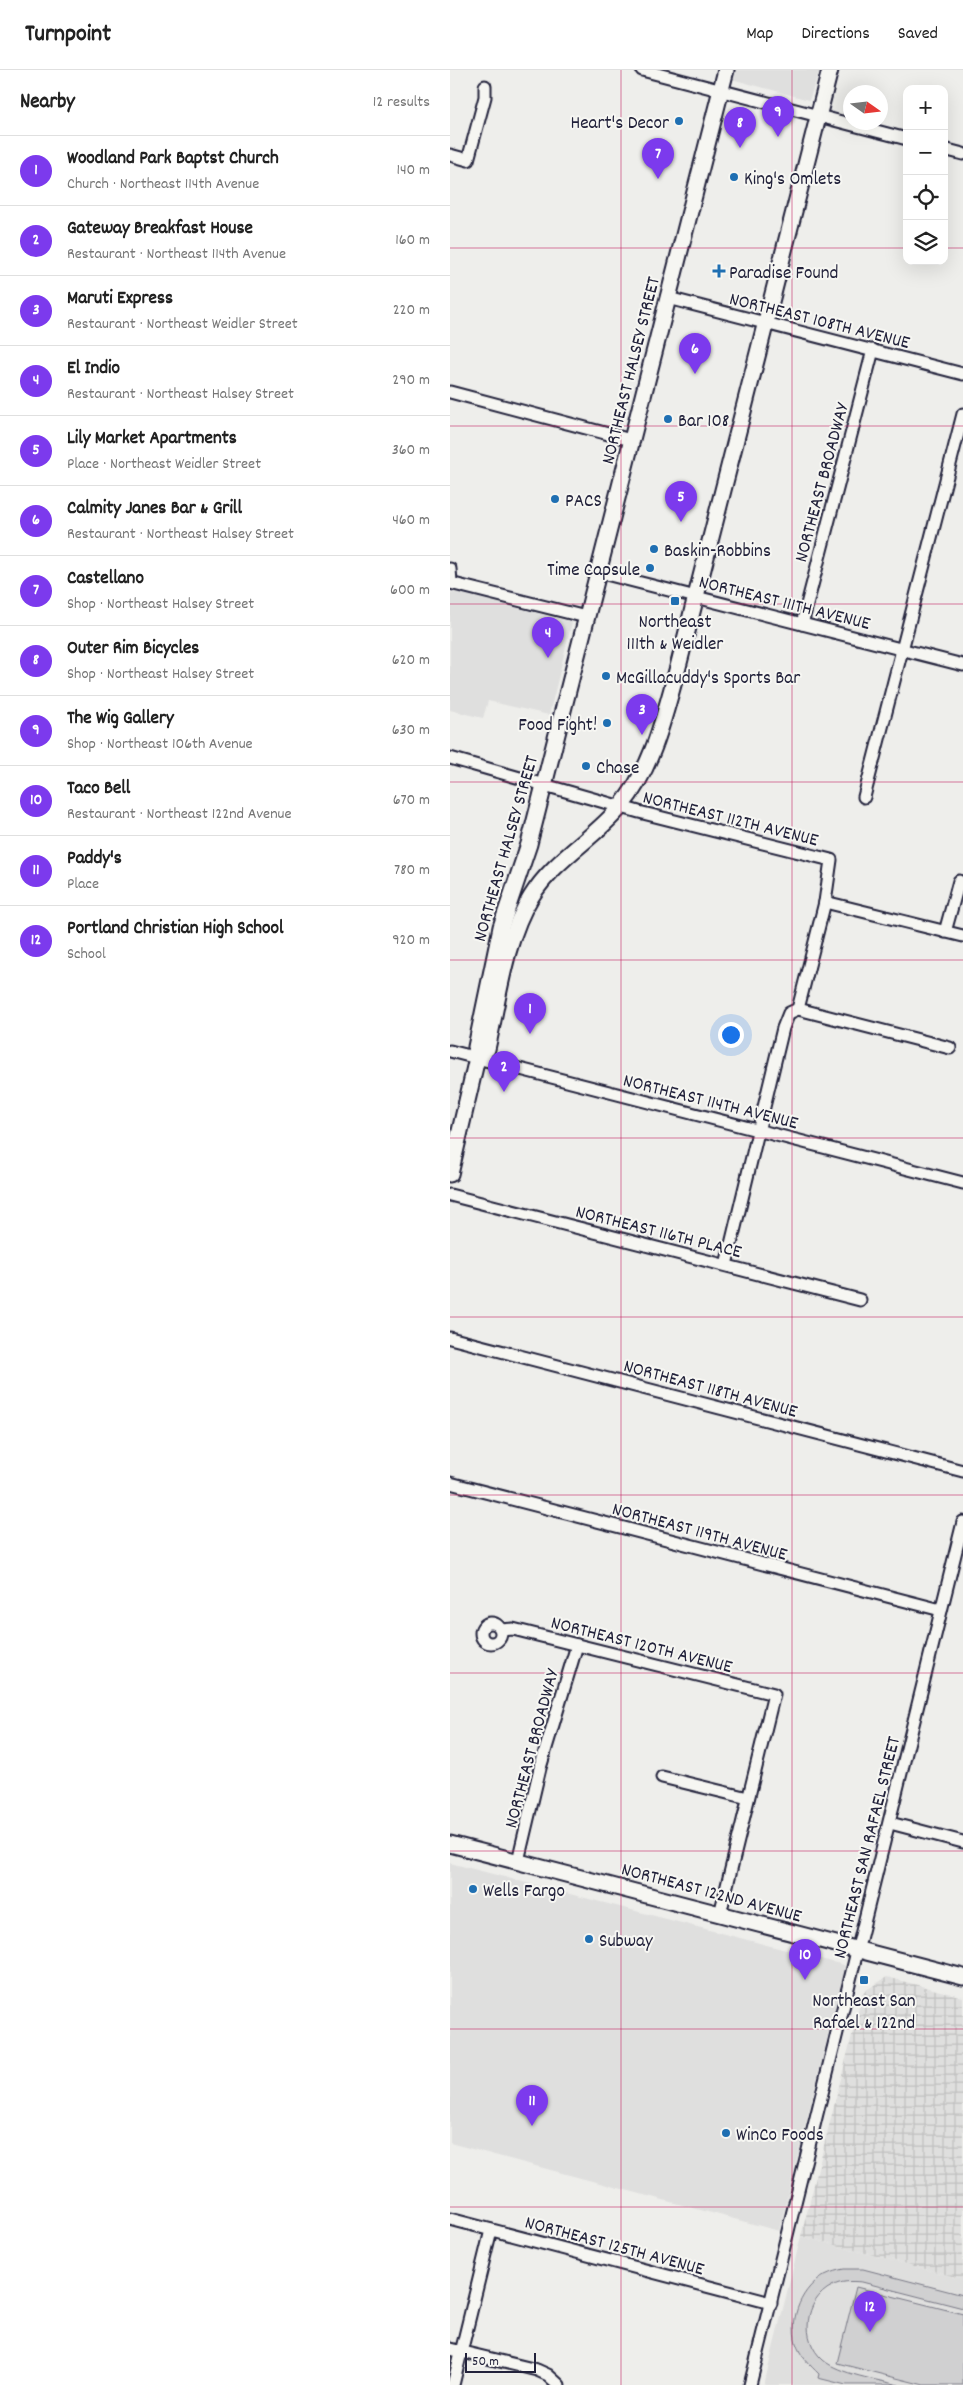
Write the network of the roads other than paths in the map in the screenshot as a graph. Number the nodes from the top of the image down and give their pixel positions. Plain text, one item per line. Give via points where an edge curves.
1 (642, 70) edge
2 (726, 70) edge
3 (830, 70) edge
4 (485, 86) dead end
5 (721, 91) junction
6 (819, 116) junction
7 (903, 138) edge
8 (948, 150) edge
9 (963, 154) edge
10 (450, 155) edge
11 (668, 298) junction
12 (764, 324) junction
13 (872, 350) junction
14 (963, 374) edge
15 (450, 392) edge
16 (963, 414) edge
17 (631, 440) junction
18 (450, 569) edge
19 (598, 572) junction
20 (450, 582) edge
21 (695, 596) junction
22 (586, 617) junction
23 (802, 624) junction
24 (902, 649) junction
25 (963, 665) edge
26 (450, 758) edge
27 (544, 786) junction
28 (864, 797) dead end
29 (621, 806) junction
30 (958, 881) dead end
31 (825, 902) junction
32 (945, 932) junction
33 (963, 936) edge
34 (798, 1009) junction
35 (950, 1048) dead end
36 (450, 1051) edge
37 (477, 1058) junction
38 (758, 1130) junction
39 (450, 1174) edge
40 (963, 1183) edge
41 (450, 1195) edge
42 (726, 1265) junction
43 (860, 1300) dead end
44 (450, 1338) edge
45 (963, 1471) edge
46 (450, 1483) edge
47 (963, 1522) edge
48 (941, 1610) junction
49 (501, 1630) dead end
50 (577, 1645) junction
51 (662, 1777) dead end
52 (748, 1798) junction
53 (890, 1823) junction
54 (963, 1842) edge
55 (450, 1844) edge
56 (518, 1861) junction
57 (720, 1914) junction
58 (858, 1950) junction
59 (963, 1977) edge
60 (450, 2219) edge
61 (491, 2230) junction
62 (771, 2302) junction
63 (455, 2350) edge
64 (453, 2385) edge
65 (559, 2385) edge
66 (750, 2385) edge

1 - 5 street
2 - 5 main road, NORTHEAST HALSEY STREET
3 - 6 main road
4 - 10 street via 468,160
5 - 6 street
5 - 11 main road, NORTHEAST HALSEY STREET
6 - 7 street
6 - 12 main road
8 - 9 street
11 - 12 street, NORTHEAST 108TH AVENUE
11 - 17 main road, NORTHEAST HALSEY STREET
12 - 13 street, NORTHEAST 108TH AVENUE
12 - 21 main road
13 - 14 street, NORTHEAST 108TH AVENUE
13 - 23 street, NORTHEAST BROADWAY
15 - 17 street
16 - 24 street
17 - 19 main road, NORTHEAST HALSEY STREET
18 - 20 street
19 - 21 street, NORTHEAST 111TH AVENUE
19 - 22 main road, NORTHEAST HALSEY STREET
20 - 22 street
21 - 23 street, NORTHEAST 111TH AVENUE
21 - 29 main road via 655,746 646,767
22 - 27 main road, NORTHEAST HALSEY STREET
23 - 24 street, NORTHEAST 111TH AVENUE
24 - 25 street, NORTHEAST 111TH AVENUE
24 - 28 street
26 - 27 street, NORTHEAST 112TH AVENUE
27 - 29 street, NORTHEAST 112TH AVENUE
27 - 37 main road, NORTHEAST HALSEY STREET via 529,844 501,927 476,1047
29 - 31 street, NORTHEAST 112TH AVENUE via 831,860
29 - 37 main road via 554,867 531,897 513,936 487,1049
30 - 32 street
31 - 32 street
31 - 34 street
32 - 33 street
34 - 35 street
34 - 38 street via 786,1017
36 - 37 street, NORTHEAST 114TH AVENUE
37 - 38 street, NORTHEAST 114TH AVENUE
37 - 39 main road, NORTHEAST HALSEY STREET
38 - 40 street, NORTHEAST 114TH AVENUE
38 - 42 street
41 - 42 street, NORTHEAST 116TH PLACE
42 - 43 street, NORTHEAST 116TH PLACE
44 - 45 street, NORTHEAST 118TH AVENUE
46 - 48 street, NORTHEAST 119TH AVENUE
47 - 48 street, NORTHEAST SAN RAFAEL STREET
48 - 53 street, NORTHEAST SAN RAFAEL STREET
49 - 50 street, NORTHEAST 120TH AVENUE
50 - 52 street, NORTHEAST 120TH AVENUE via 774,1694
50 - 56 street, NORTHEAST BROADWAY via 540,1768
51 - 52 street
52 - 57 street
53 - 54 street
53 - 58 street, NORTHEAST SAN RAFAEL STREET
55 - 56 main road, NORTHEAST 122ND AVENUE
56 - 57 main road, NORTHEAST 122ND AVENUE
57 - 58 main road, NORTHEAST 122ND AVENUE
58 - 59 main road, NORTHEAST 122ND AVENUE
58 - 62 street, NORTHEAST SAN RAFAEL STREET
60 - 61 street, NORTHEAST 125TH AVENUE
61 - 62 street, NORTHEAST 125TH AVENUE
61 - 63 street
62 - 66 street, NORTHEAST SAN RAFAEL STREET
63 - 64 street
63 - 65 street via 537,2370

